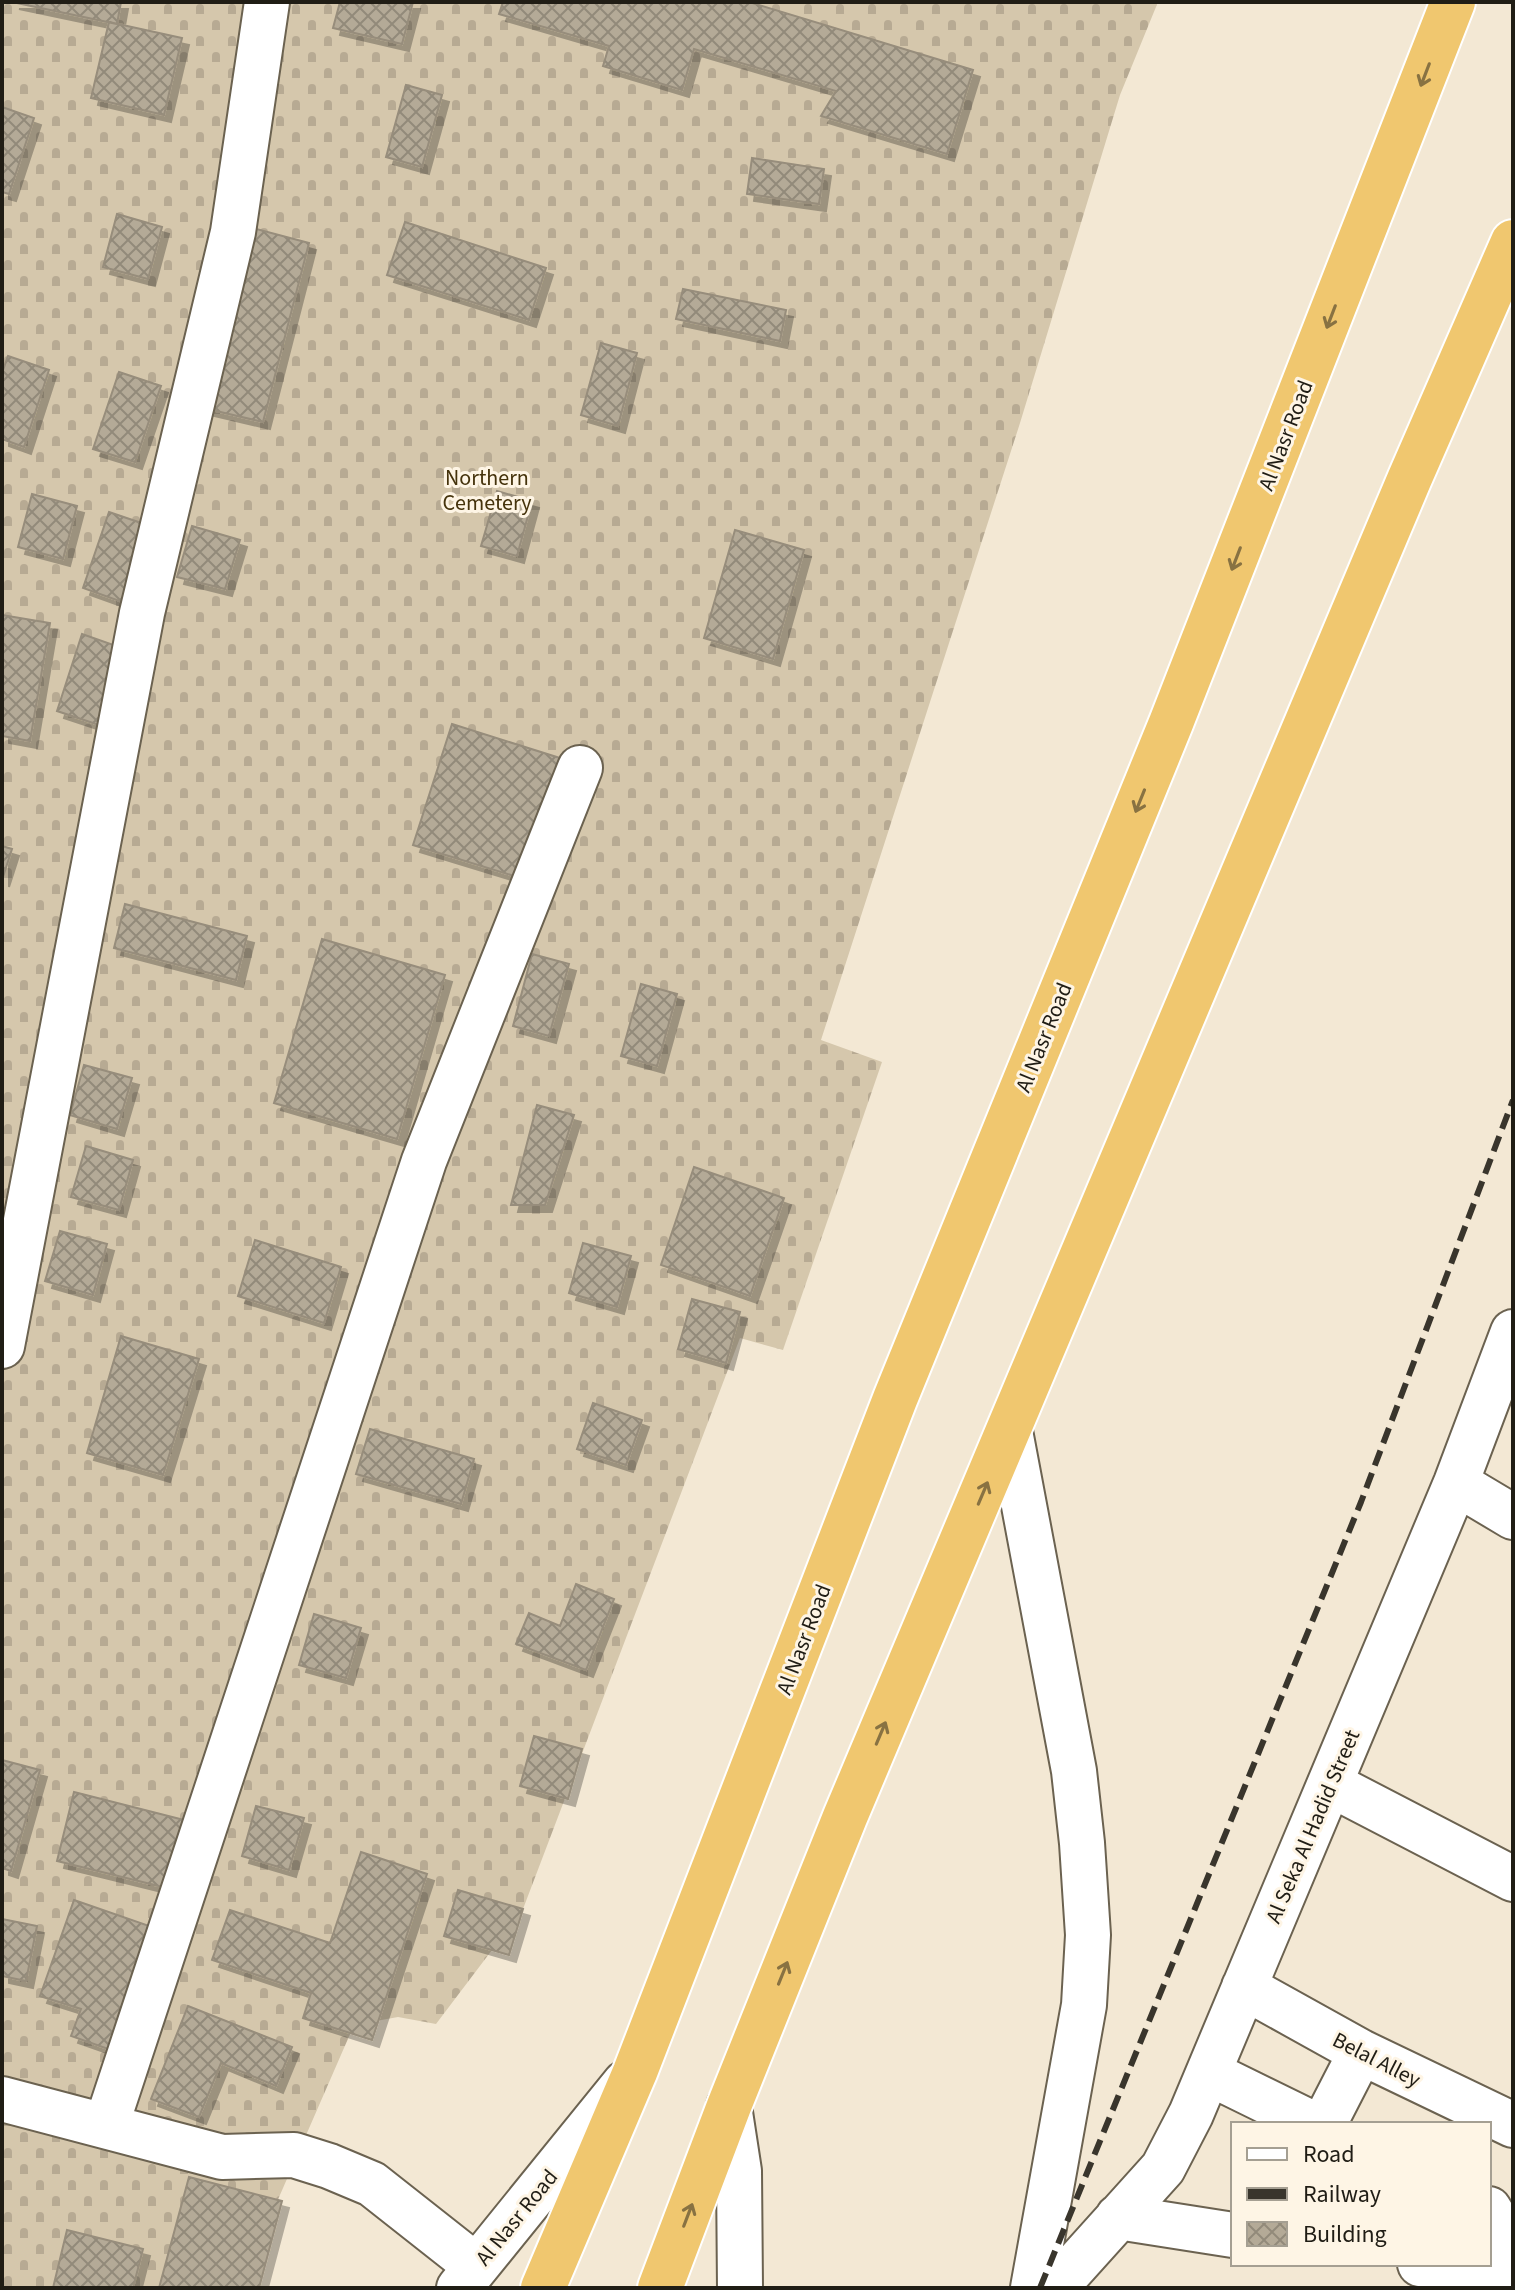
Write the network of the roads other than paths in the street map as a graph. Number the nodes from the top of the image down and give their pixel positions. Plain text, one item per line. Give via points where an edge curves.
1 (267, 2) edge
2 (1453, 2) edge
3 (1513, 242) edge
4 (580, 768) dead end
5 (1513, 1332) edge
6 (2, 1346) edge
7 (1010, 1431) junction
8 (1456, 1483) junction
9 (1513, 1517) edge
10 (1330, 1784) junction
11 (1513, 1879) edge
12 (1244, 1987) junction
13 (1361, 2052) junction
14 (635, 2072) junction
15 (1209, 2073) junction
16 (2, 2099) edge
17 (729, 2106) junction
18 (1309, 2122) edge
19 (1325, 2122) edge
20 (1513, 2125) edge
21 (106, 2126) junction
22 (1491, 2212) edge
23 (1118, 2217) junction
24 (1231, 2235) edge
25 (1433, 2266) edge
26 (467, 2277) edge
27 (1513, 2278) edge
28 (543, 2288) edge
29 (660, 2288) edge
30 (740, 2288) edge
31 (1033, 2288) edge
32 (1055, 2288) edge

1 - 6 street via 233,232 142,613
2 -> 14 highway, Al Nasr Road via 1171,723 895,1399
3 - 7 highway
4 - 21 street via 424,1161
5 - 8 street, Al Seka Al Hadid Street
17 -> 7 highway
7 - 31 street via 1074,1771 1088,1935 1084,2005
8 - 9 street
8 - 10 street, Al Seka Al Hadid Street
10 - 11 street
10 - 12 street, Al Seka Al Hadid Street
12 - 13 street, Belal Alley
12 - 15 street, Al Seka Al Hadid Street
13 - 19 street
13 - 20 street, Belal Alley
14 - 26 street, Al Nasr Road
14 - 28 highway, Al Nasr Road
15 - 18 street
15 - 23 street, Al Seka Al Hadid Street via 1163,2168
16 - 21 street
29 -> 17 highway
17 - 30 street via 739,2171
21 - 26 street via 222,2157 294,2155 329,2166 372,2184
22 - 27 street
23 - 24 street
23 - 32 street, Al Seka Al Hadid Street
25 - 27 street

